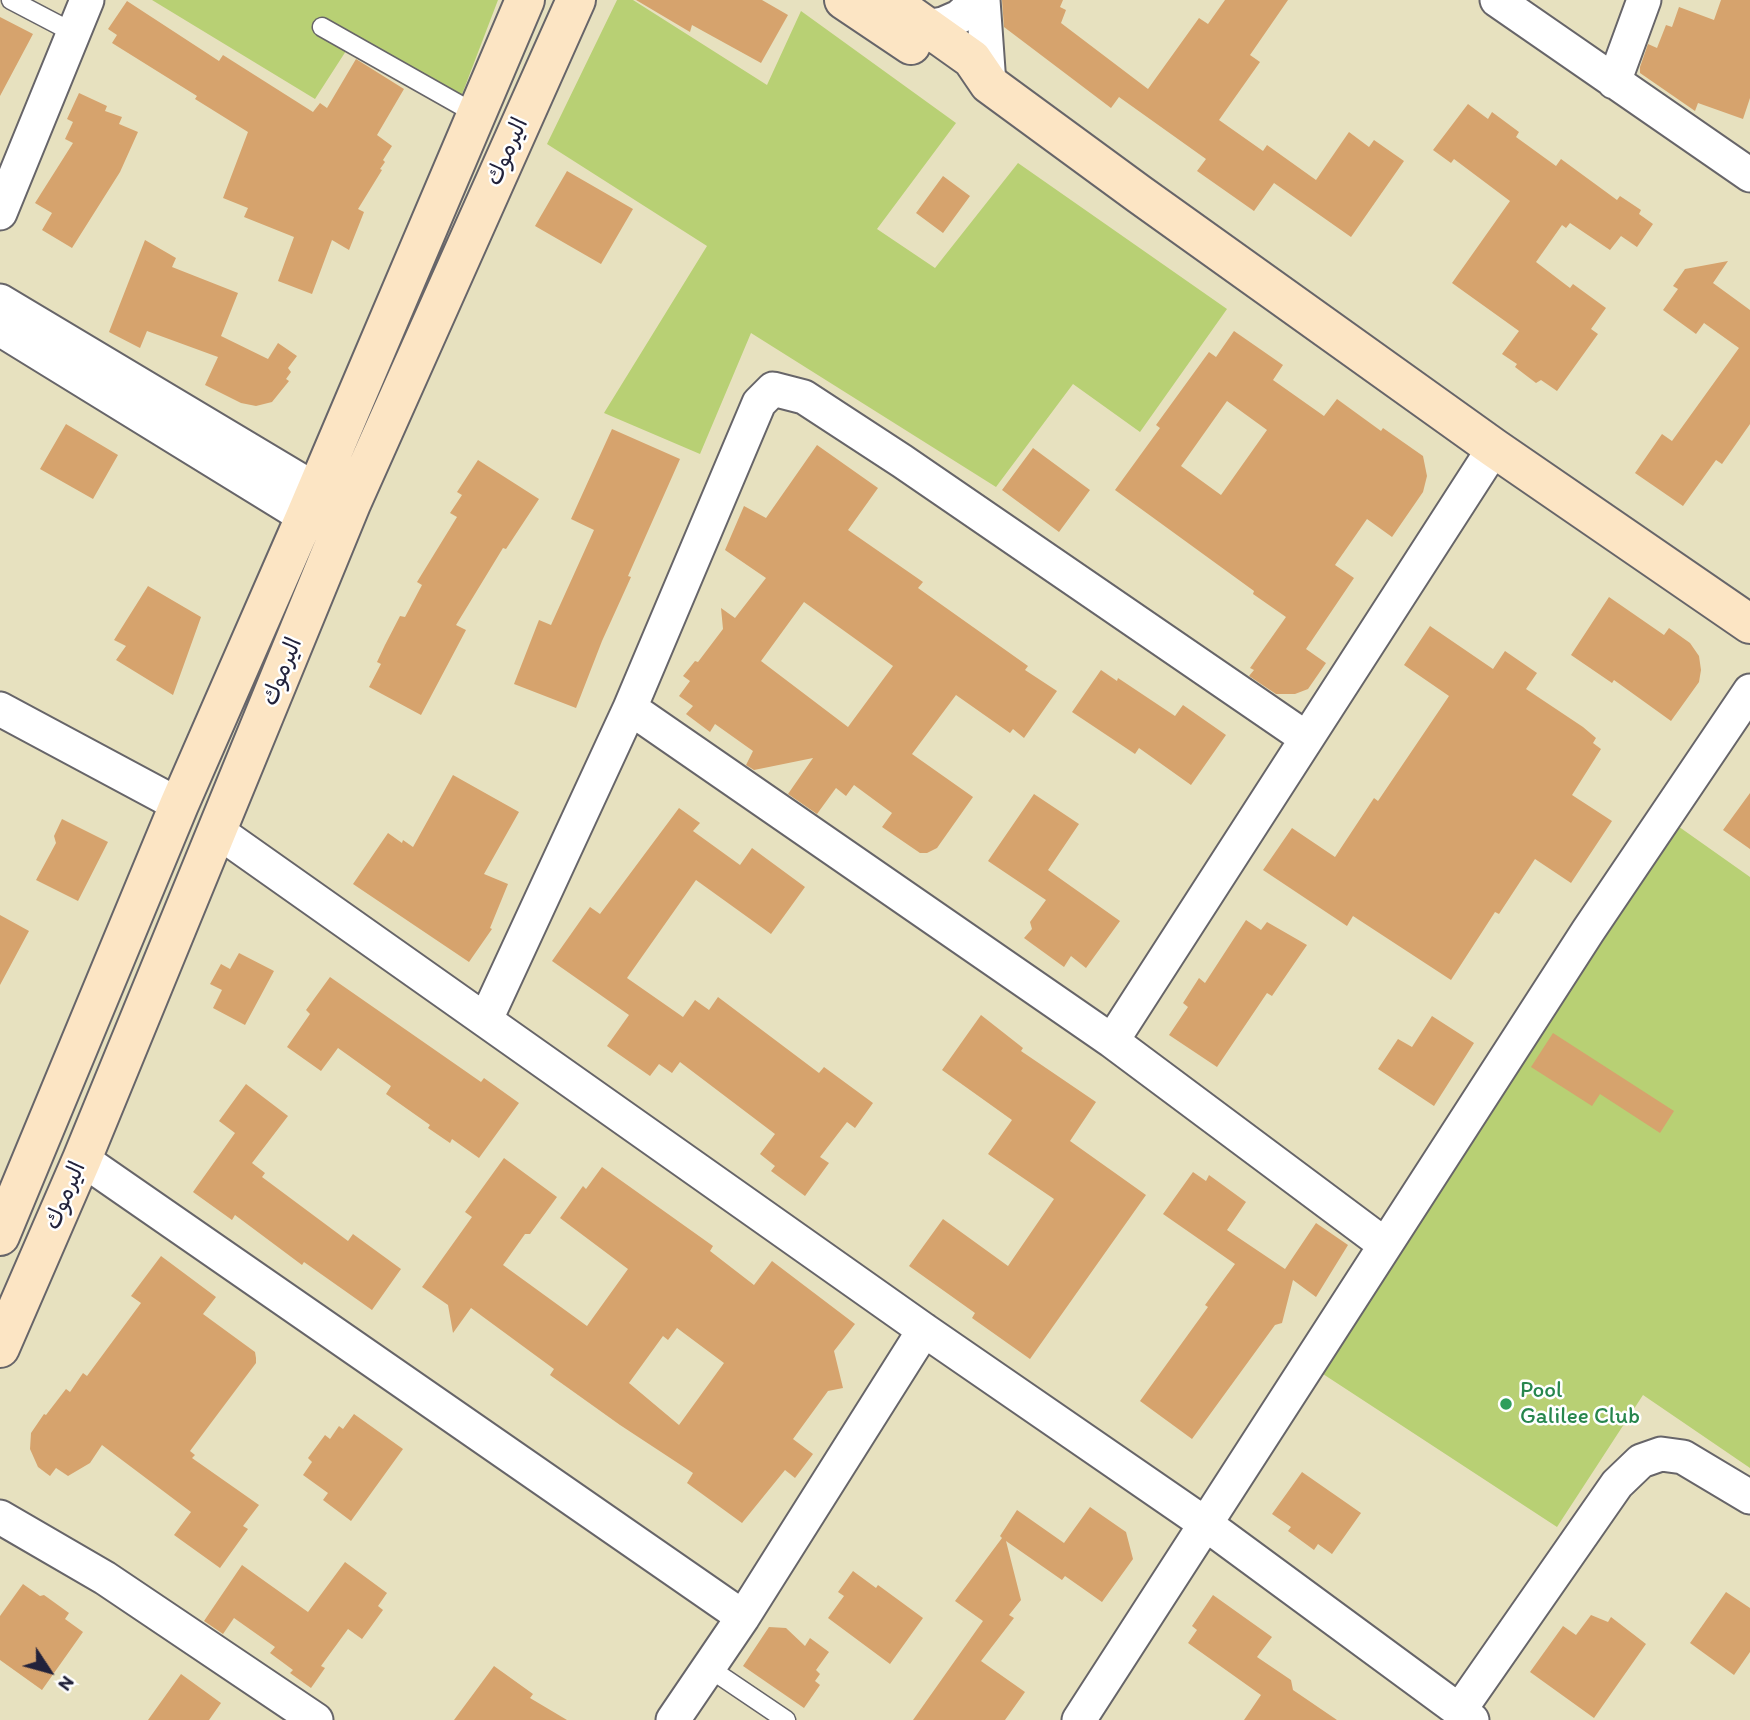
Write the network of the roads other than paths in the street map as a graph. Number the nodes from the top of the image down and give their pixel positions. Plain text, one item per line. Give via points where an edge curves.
1 (11, 0) edge
2 (87, 0) edge
3 (525, 0) edge
4 (576, 0) edge
5 (844, 0) edge
6 (889, 0) edge
7 (978, 0) edge
8 (983, 0) edge
9 (1497, 0) edge
10 (1644, 0) edge
11 (322, 27) dead end
12 (74, 33) junction
13 (920, 37) junction
14 (1614, 82) junction
15 (989, 84) junction
16 (476, 114) junction
17 (1750, 175) edge
18 (0, 213) edge
19 (0, 301) edge
20 (0, 329) edge
21 (1494, 448) junction
22 (310, 503) junction
23 (345, 518) junction
24 (1750, 624) edge
25 (1750, 691) edge
26 (630, 708) junction
27 (0, 709) edge
28 (1306, 738) junction
29 (179, 805) junction
30 (216, 830) junction
31 (486, 1019) junction
32 (1112, 1041) junction
33 (82, 1159) junction
34 (0, 1236) edge
35 (1384, 1244) junction
36 (924, 1329) junction
37 (0, 1348) edge
38 (1750, 1497) edge
39 (0, 1517) edge
40 (1207, 1525) junction
41 (743, 1617) junction
42 (709, 1668) junction
43 (1466, 1715) edge
44 (316, 1720) edge
45 (673, 1720) edge
46 (786, 1720) edge
47 (1079, 1720) edge

1 - 12 lane
2 - 12 street
3 - 16 street
4 - 23 street, اليرموك
5 - 13 street
6 - 13 street
7 - 13 street via 959,17
8 - 15 street
9 - 14 street
10 - 14 street
11 - 16 lane
12 - 18 street
13 - 15 street via 972,59
14 - 17 street
15 - 21 street
16 - 22 street
19 - 22 street
20 - 22 street
21 - 24 street
21 - 28 street
22 - 23 street
22 - 29 street
23 - 30 street, اليرموك
25 - 35 street
26 - 28 street via 759,403 773,389 804,397 880,446
26 - 31 street
26 - 32 street
27 - 29 street
28 - 32 street
29 - 34 street
30 - 31 street
30 - 33 street, اليرموك
31 - 36 street
32 - 35 street
33 - 37 street, اليرموك
33 - 41 street
35 - 40 street
36 - 40 street
36 - 41 street
38 - 43 street via 1684,1457 1661,1454 1641,1461 1617,1483
39 - 44 street via 105,1578
40 - 43 street
40 - 47 street
41 - 42 street
42 - 45 street
42 - 46 lane

